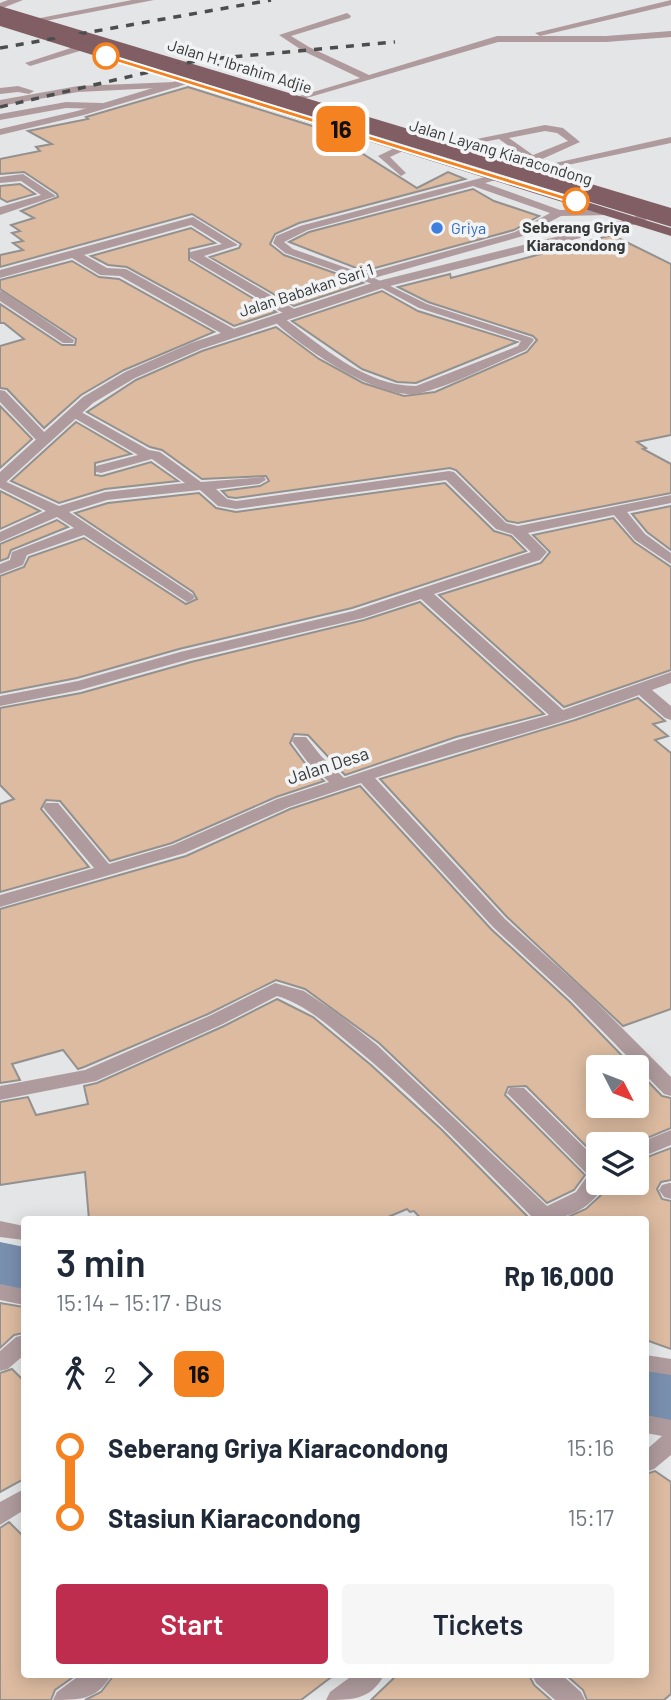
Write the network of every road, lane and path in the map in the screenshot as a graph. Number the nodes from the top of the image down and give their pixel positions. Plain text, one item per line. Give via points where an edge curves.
1 (18, 0) edge
2 (149, 0) edge
3 (671, 2) edge
4 (0, 8) edge
5 (0, 15) edge
6 (347, 16) dead end
7 (35, 20) junction
8 (0, 23) edge
9 (671, 34) edge
10 (511, 39) junction
11 (80, 48) junction
12 (154, 56) junction
13 (30, 63) dead end
14 (131, 64) junction
15 (366, 77) junction
16 (181, 83) junction
17 (0, 91) edge
18 (38, 94) junction
19 (296, 100) junction
20 (0, 103) edge
21 (102, 106) junction
22 (0, 117) edge
23 (392, 129) junction
24 (0, 132) edge
25 (503, 138) junction
26 (372, 139) junction
27 (671, 139) edge
28 (447, 146) junction
29 (401, 148) junction
30 (535, 165) junction
31 (401, 173) dead end
32 (496, 177) junction
33 (0, 180) edge
34 (477, 184) junction
35 (0, 211) edge
36 (665, 211) edge
37 (609, 212) junction
38 (559, 213) junction
39 (636, 221) junction
40 (671, 221) edge
41 (671, 232) edge
42 (74, 254) junction
43 (0, 274) edge
44 (364, 277) junction
45 (382, 284) junction
46 (0, 295) edge
47 (292, 313) junction
48 (277, 318) junction
49 (231, 332) junction
50 (68, 340) dead end
51 (0, 394) edge
52 (74, 412) junction
53 (44, 440) junction
54 (153, 455) junction
55 (101, 470) dead end
56 (259, 480) dead end
57 (0, 482) edge
58 (201, 486) junction
59 (671, 499) edge
60 (617, 510) junction
61 (58, 511) junction
62 (83, 530) junction
63 (517, 531) junction
64 (0, 538) edge
65 (671, 560) edge
66 (0, 570) edge
67 (425, 594) junction
68 (187, 597) dead end
69 (671, 677) edge
70 (642, 689) junction
71 (0, 701) edge
72 (671, 715) edge
73 (560, 716) junction
74 (300, 741) dead end
75 (364, 776) junction
76 (340, 783) junction
77 (52, 807) dead end
78 (106, 870) junction
79 (0, 901) edge
80 (671, 1089) edge
81 (0, 1093) edge
82 (517, 1093) dead end
83 (671, 1137) edge
84 (649, 1147) edge
85 (586, 1162) edge
86 (586, 1193) edge
87 (545, 1216) edge
88 (548, 1216) edge
89 (0, 1229) edge
90 (21, 1232) edge
91 (0, 1292) edge
92 (21, 1296) edge
93 (21, 1346) edge
94 (0, 1363) edge
95 (649, 1363) edge
96 (671, 1367) edge
97 (649, 1425) edge
98 (671, 1429) edge
99 (671, 1442) edge
100 (649, 1460) edge
101 (21, 1500) edge
102 (0, 1515) edge
103 (93, 1678) edge
104 (548, 1678) edge
105 (66, 1700) edge
106 (572, 1700) edge

1 - 4 street
2 - 7 street
3 - 10 lane
4 - 7 main road, Jalan H. Ibrahim Adjie
5 - 40 main road, Jalan Layang Kiaracondong, bridge
6 - 15 lane via 284,35
7 - 12 main road, Jalan H. Ibrahim Adjie
8 - 11 main road, Jalan H. Ibrahim Adjie
9 - 10 lane
10 - 15 lane via 486,41
11 - 13 lane
11 - 14 main road, Jalan H. Ibrahim Adjie
12 - 14 main road
12 - 19 main road, Jalan H. Ibrahim Adjie
14 - 16 main road, Jalan H. Ibrahim Adjie
15 - 19 lane
16 - 18 lane
16 - 21 street
16 - 26 main road, Jalan H. Ibrahim Adjie
17 - 18 lane
18 - 20 lane
19 - 23 main road, Jalan H. Ibrahim Adjie
21 - 22 lane via 66,105
21 - 24 street
23 - 26 main road
23 - 28 main road, Jalan H. Ibrahim Adjie
25 - 28 lane
25 - 30 lane
25 - 30 lane via 553,129 575,142
26 - 29 main road, Jalan H. Ibrahim Adjie
27 - 30 street
28 - 30 main road, Jalan H. Ibrahim Adjie
29 - 31 lane via 383,156
29 - 32 main road, Jalan H. Ibrahim Adjie
30 - 36 main road, Jalan H. Ibrahim Adjie
32 - 34 lane
32 - 37 main road, Jalan H. Ibrahim Adjie
33 - 35 street via 23,177 50,196
34 - 38 lane
34 - 44 lane via 279,238 278,243 289,251
36 - 39 street, Jalan Babakan Sari 1
37 - 38 lane
37 - 39 main road, Jalan H. Ibrahim Adjie
38 - 44 lane via 520,234
39 - 41 main road, Jalan H. Ibrahim Adjie
39 - 45 street, Jalan Babakan Sari 1
42 - 43 street
42 - 47 street via 193,221 232,244 194,255
42 - 49 street via 104,272 122,272
44 - 45 lane
45 - 47 street, Jalan Babakan Sari 1
45 - 48 lane via 423,306 528,342 498,359 405,391 367,380
46 - 50 street
47 - 48 street, Jalan Babakan Sari 1
48 - 49 street, Jalan Babakan Sari 1
49 - 52 street, Jalan Babakan Sari 1 via 130,375
51 - 53 street
52 - 53 street, Jalan Babakan Sari 1
52 - 54 street
53 - 57 street, Jalan Babakan Sari 1
54 - 55 street
54 - 58 street
56 - 58 street
57 - 61 street
58 - 61 street via 105,496
58 - 63 street via 223,503 236,505 449,475 501,526
59 - 60 street
60 - 63 street
60 - 65 street via 640,537
61 - 62 street
61 - 64 street
62 - 66 street via 22,552 17,555 18,562
62 - 68 street via 105,540
63 - 67 street via 540,552 535,557
67 - 71 street via 358,615
67 - 73 street
69 - 70 street, Jalan Desa
70 - 72 street
70 - 73 street, Jalan Desa
73 - 75 street, Jalan Desa
74 - 76 street
75 - 76 street, Jalan Desa
75 - 80 street via 499,923
76 - 78 street, Jalan Desa via 179,849
77 - 78 street
78 - 79 street, Jalan Desa
81 - 87 street via 89,1076 284,988 339,1023 398,1073
82 - 85 street
83 - 84 street
86 - 88 street
89 - 90 street
91 - 92 street
93 - 94 street
95 - 96 street
97 - 98 street
99 - 100 street
101 - 102 street
103 - 105 street
104 - 106 street

